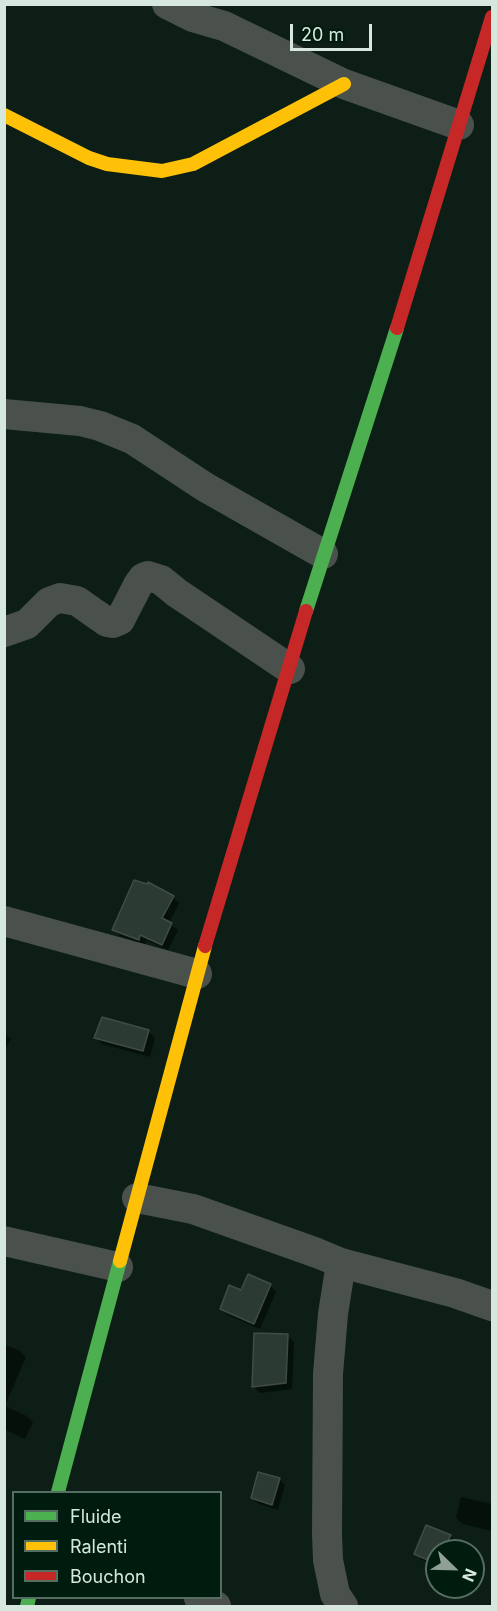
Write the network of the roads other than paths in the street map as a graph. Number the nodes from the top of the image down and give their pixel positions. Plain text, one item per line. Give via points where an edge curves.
1 (167, 4) edge
2 (219, 15) edge
3 (492, 17) edge
4 (485, 71) edge
5 (344, 84) junction
6 (4, 115) edge
7 (459, 125) junction
8 (4, 414) edge
9 (323, 554) junction
10 (4, 632) edge
11 (290, 669) junction
12 (4, 921) edge
13 (197, 974) junction
14 (137, 1198) junction
15 (4, 1241) edge
16 (340, 1263) junction
17 (118, 1268) junction
18 (492, 1306) edge
19 (58, 1491) edge
20 (201, 1599) edge
21 (216, 1606) edge
22 (343, 1606) edge

1 - 2 street via 193,16
2 - 5 street
3 - 4 street
4 - 7 street
5 - 6 street via 193,164 162,171 88,158
5 - 7 street
7 - 9 street
8 - 9 street via 80,421 132,439 205,487
9 - 11 street
10 - 11 street via 27,624 49,602 60,598 77,601 113,623 120,620 138,585 148,576 161,580
11 - 13 street
12 - 13 street
13 - 14 street
14 - 16 street via 193,1209
14 - 17 street
15 - 17 street
16 - 18 street
16 - 22 street via 328,1374 327,1541 335,1594
17 - 19 street
20 - 21 street

